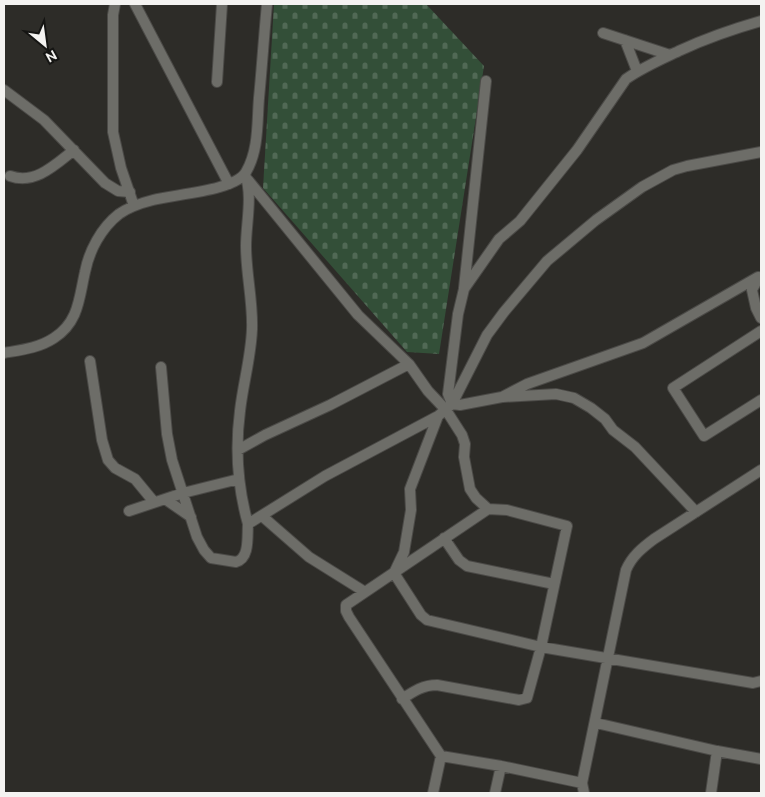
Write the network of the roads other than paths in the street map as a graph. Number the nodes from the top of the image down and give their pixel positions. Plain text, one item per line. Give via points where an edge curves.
1 (115, 4) edge
2 (135, 4) edge
3 (222, 4) edge
4 (267, 4) edge
5 (761, 21) edge
6 (603, 33) dead end
7 (625, 40) junction
8 (670, 54) junction
9 (637, 71) junction
10 (486, 81) dead end
11 (217, 82) dead end
12 (4, 90) edge
13 (74, 150) junction
14 (761, 152) edge
15 (10, 176) dead end
16 (246, 177) junction
17 (229, 184) junction
18 (130, 192) junction
19 (134, 206) junction
20 (760, 276) edge
21 (464, 289) junction
22 (761, 318) edge
23 (761, 331) edge
24 (4, 353) edge
25 (90, 361) dead end
26 (409, 364) junction
27 (161, 367) dead end
28 (502, 397) junction
29 (761, 400) edge
30 (445, 410) junction
31 (238, 450) junction
32 (761, 470) edge
33 (239, 479) junction
34 (183, 493) junction
35 (165, 499) junction
36 (154, 502) junction
37 (488, 509) junction
38 (129, 511) dead end
39 (696, 512) junction
40 (191, 516) junction
41 (262, 516) junction
42 (248, 524) junction
43 (444, 538) junction
44 (394, 573) junction
45 (554, 584) junction
46 (365, 592) junction
47 (541, 647) junction
48 (608, 658) junction
49 (761, 681) edge
50 (402, 699) junction
51 (596, 723) junction
52 (717, 751) junction
53 (441, 756) junction
54 (761, 760) edge
55 (502, 766) junction
56 (583, 788) edge
57 (433, 793) edge
58 (495, 793) edge
59 (711, 793) edge

1 - 18 street via 113,132 116,153
2 - 17 street
3 - 11 street
4 - 16 street via 255,148
5 - 8 street
6 - 7 street
7 - 8 street
7 - 9 street
8 - 9 street
9 - 21 street via 626,80 577,150 520,221 499,239
10 - 21 street
12 - 13 street via 35,112
13 - 15 street via 36,176
13 - 18 street via 105,183 118,191
14 - 30 street via 673,170 642,187 596,220 547,261 504,312 487,335
16 - 17 street
16 - 26 street via 358,315
16 - 31 street via 249,204 246,261 253,312
17 - 19 street
18 - 19 street
19 - 24 street via 108,224 93,247 79,305 70,324 44,343
20 - 22 street via 752,290
20 - 28 street via 643,343 526,384
21 - 30 street
23 - 29 street via 673,388 704,436
25 - 36 street via 108,460 115,468 135,479
26 - 30 street
26 - 31 street
27 - 34 street via 169,450
28 - 30 street
28 - 39 street via 556,394 574,398 591,408 634,447
30 - 37 street via 465,444 470,489
30 - 41 street via 325,476
30 - 44 street via 410,489 411,510 404,552
31 - 33 street
32 - 39 street
33 - 34 street
33 - 42 street
34 - 35 street
34 - 40 street
35 - 36 street
35 - 40 street
36 - 38 street
37 - 43 street
37 - 45 street via 507,510 567,526
39 - 48 street via 654,539 630,560
40 - 42 street via 200,544 208,555 236,562 244,556
41 - 42 street
41 - 46 street via 309,557
43 - 44 street
43 - 45 street via 467,566
44 - 46 street
44 - 47 street via 421,616 427,620
45 - 47 street
46 - 50 street via 346,605 346,612
47 - 48 street
47 - 50 street via 524,700 437,685 427,685
48 - 49 street via 753,683
48 - 51 street
50 - 53 street
51 - 52 street
51 - 56 street
52 - 54 street
52 - 59 street
53 - 55 street
53 - 57 street
55 - 56 street
55 - 58 street

